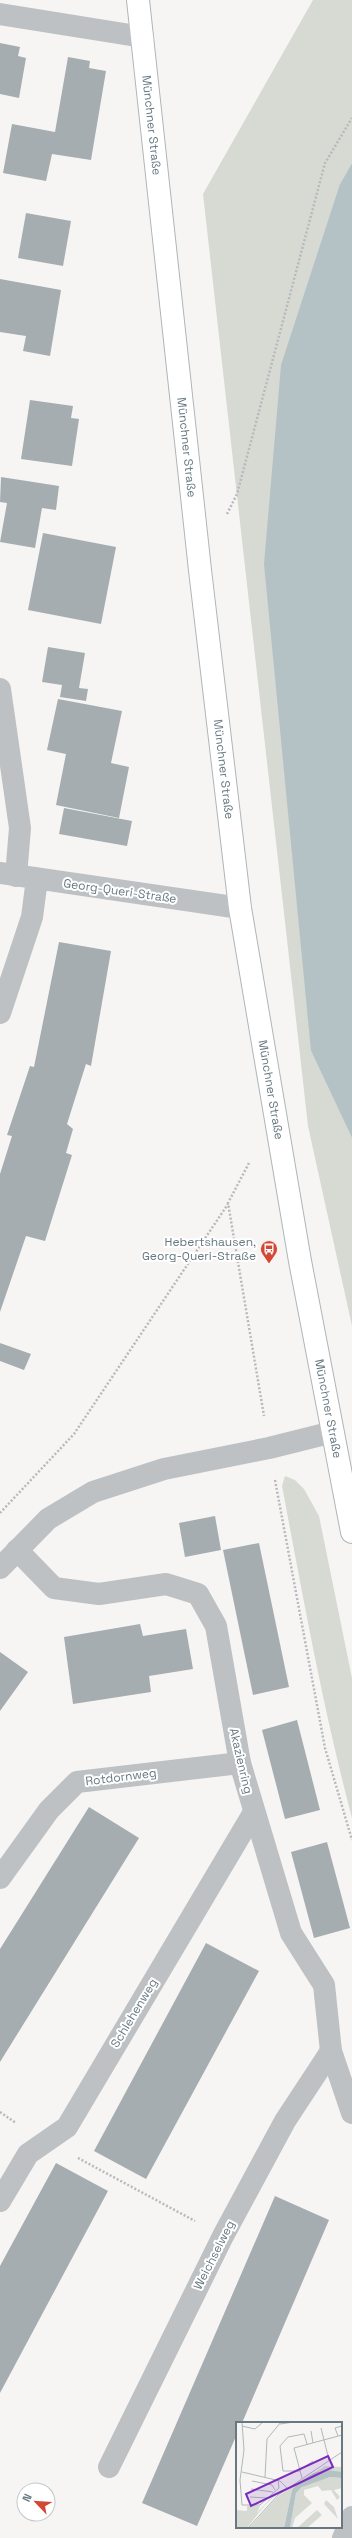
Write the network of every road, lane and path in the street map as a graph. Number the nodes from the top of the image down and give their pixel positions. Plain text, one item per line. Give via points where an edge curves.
1 (138, 0) edge
2 (0, 14) edge
3 (142, 37) junction
4 (352, 118) edge
5 (226, 515) dead end
6 (0, 689) edge
7 (18, 876) edge
8 (240, 908) junction
9 (0, 1013) edge
10 (228, 1203) dead end
11 (333, 1432) junction
12 (269, 1448) junction
13 (0, 1513) edge
14 (352, 1532) edge
15 (17, 1550) junction
16 (0, 1568) edge
17 (240, 1763) junction
18 (254, 1812) junction
19 (352, 1840) edge
20 (0, 1878) edge
21 (331, 2051) junction
22 (0, 2112) edge
23 (352, 2113) edge
24 (45, 2141) junction
25 (0, 2201) edge
26 (223, 2236) junction
27 (109, 2467) dead end
28 (352, 2517) edge
29 (343, 2538) edge

1 - 3 main road, Münchner Straße
2 - 3 street
3 - 8 main road, Münchner Straße
4 - 5 path via 326,163 236,494
6 - 7 street via 20,828
7 - 8 street, Georg-Queri-Straße
7 - 9 street via 32,917
8 - 11 main road, Münchner Straße via 300,1261
10 - 13 path via 74,1434
11 - 12 street
11 - 14 main road, Münchner Straße
12 - 15 street via 164,1469 93,1492 48,1519
12 - 19 path via 325,1748
15 - 16 street
15 - 17 street, Akazienring via 54,1588 99,1594 166,1584 198,1594 216,1626
17 - 18 street, Akazienring
17 - 20 street, Rotdornweg via 77,1782 49,1810
18 - 21 street, Akazienring via 291,1934 324,1985
18 - 24 street, Schlehenweg via 67,2126
21 - 23 street, Akazienring
21 - 26 street, Weichselweg via 285,2120
22 - 24 path
24 - 25 street, Schlehenweg via 28,2154
24 - 26 path
26 - 27 street, Weichselweg
28 - 29 street

